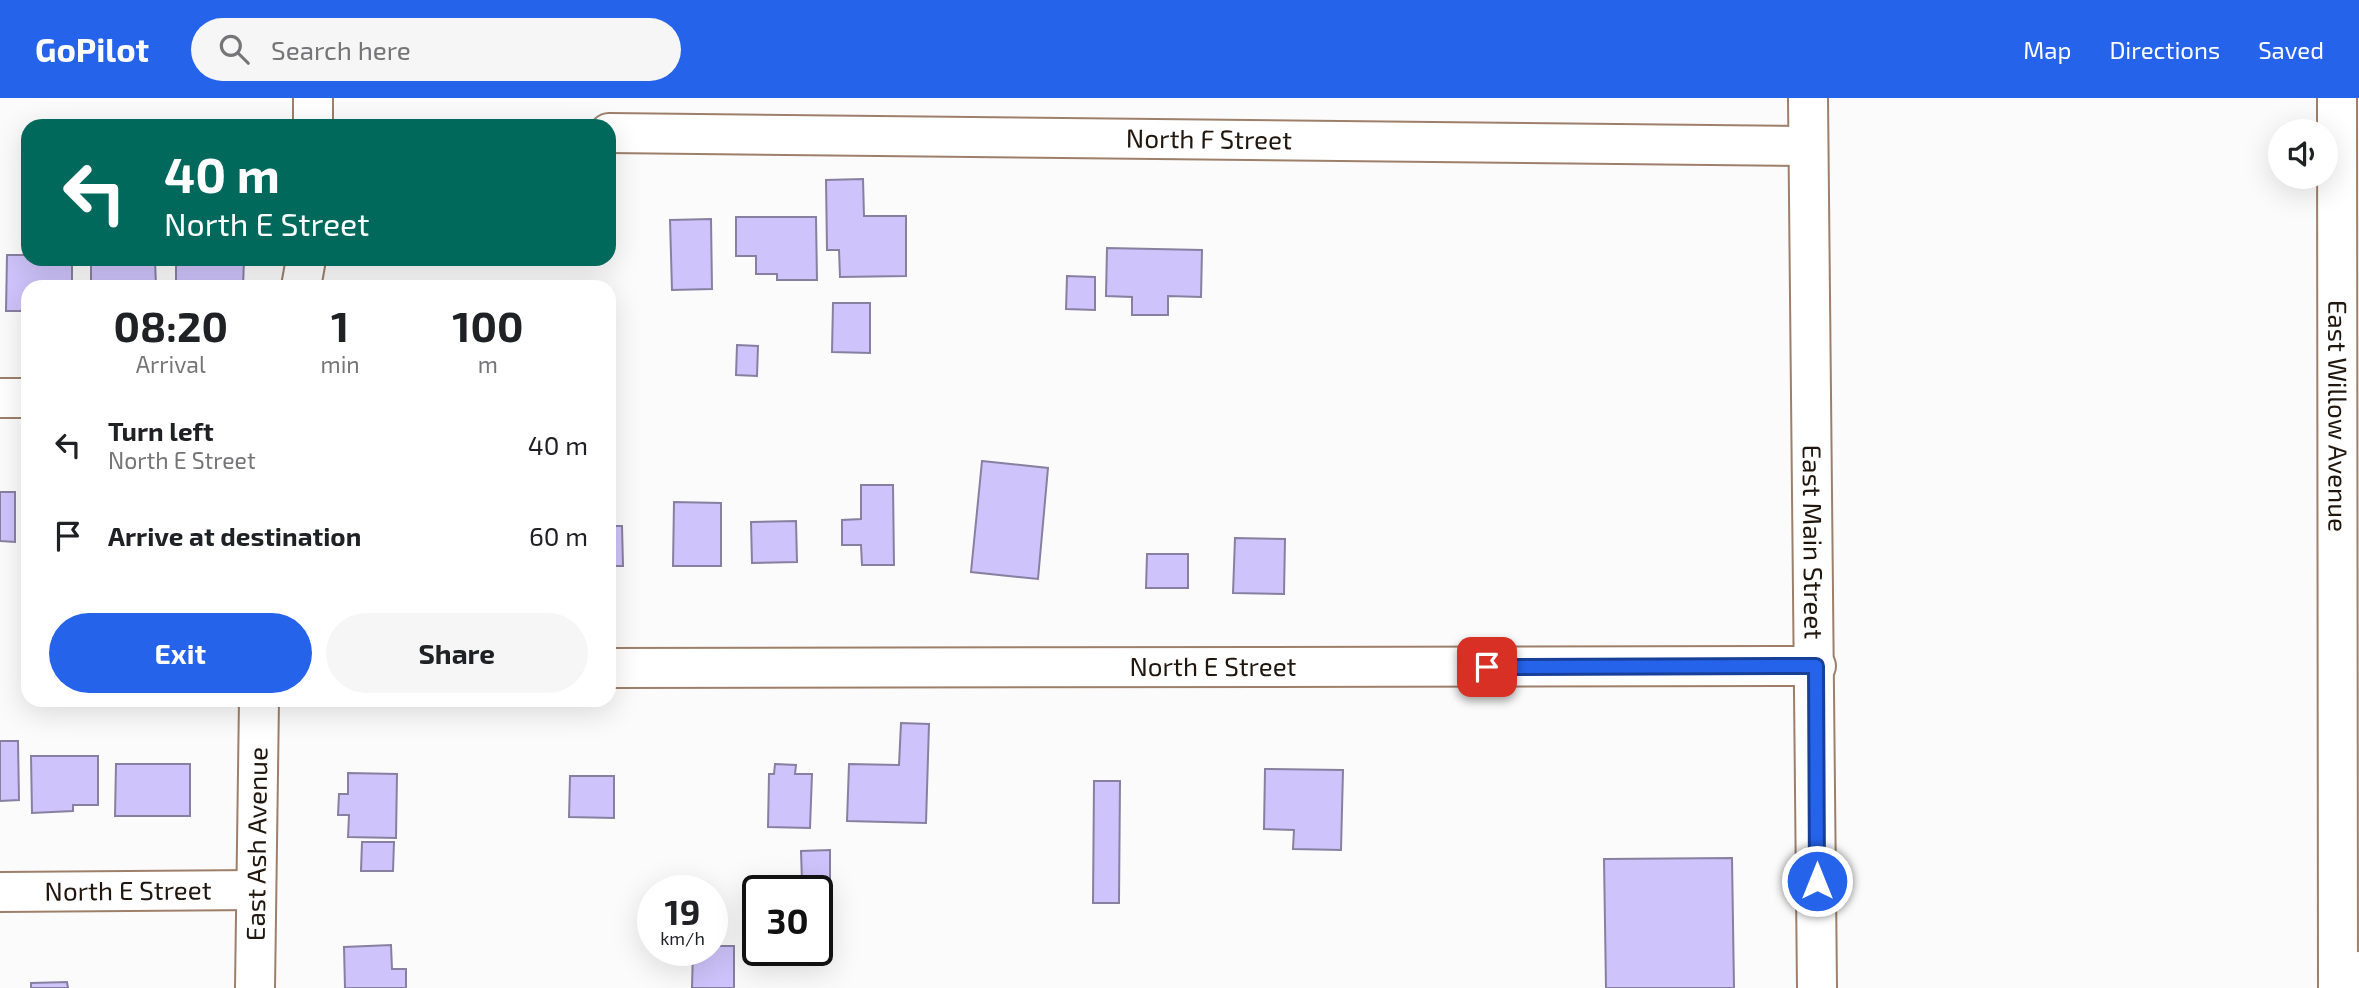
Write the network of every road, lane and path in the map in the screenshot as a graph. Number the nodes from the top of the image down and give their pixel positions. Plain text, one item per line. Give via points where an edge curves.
1 (313, 98) edge
2 (1808, 98) edge
3 (2337, 98) edge
4 (313, 119) edge
5 (616, 133) edge
6 (1808, 146) junction
7 (0, 398) edge
8 (21, 398) edge
9 (1816, 666) junction
10 (616, 668) edge
11 (259, 707) edge
12 (256, 890) junction
13 (0, 892) edge
14 (2359, 971) edge
15 (255, 988) edge
16 (1817, 988) edge
17 (2340, 988) edge

1 - 4 street
2 - 6 street, East Main Street
3 - 17 street, East Willow Avenue
5 - 6 street, North F Street
6 - 9 street, East Main Street
7 - 8 street
9 - 10 street, North E Street
9 - 16 street, East Main Street
11 - 12 street, East Ash Avenue
12 - 13 street, North E Street
12 - 15 street, East Ash Avenue
14 - 17 street

